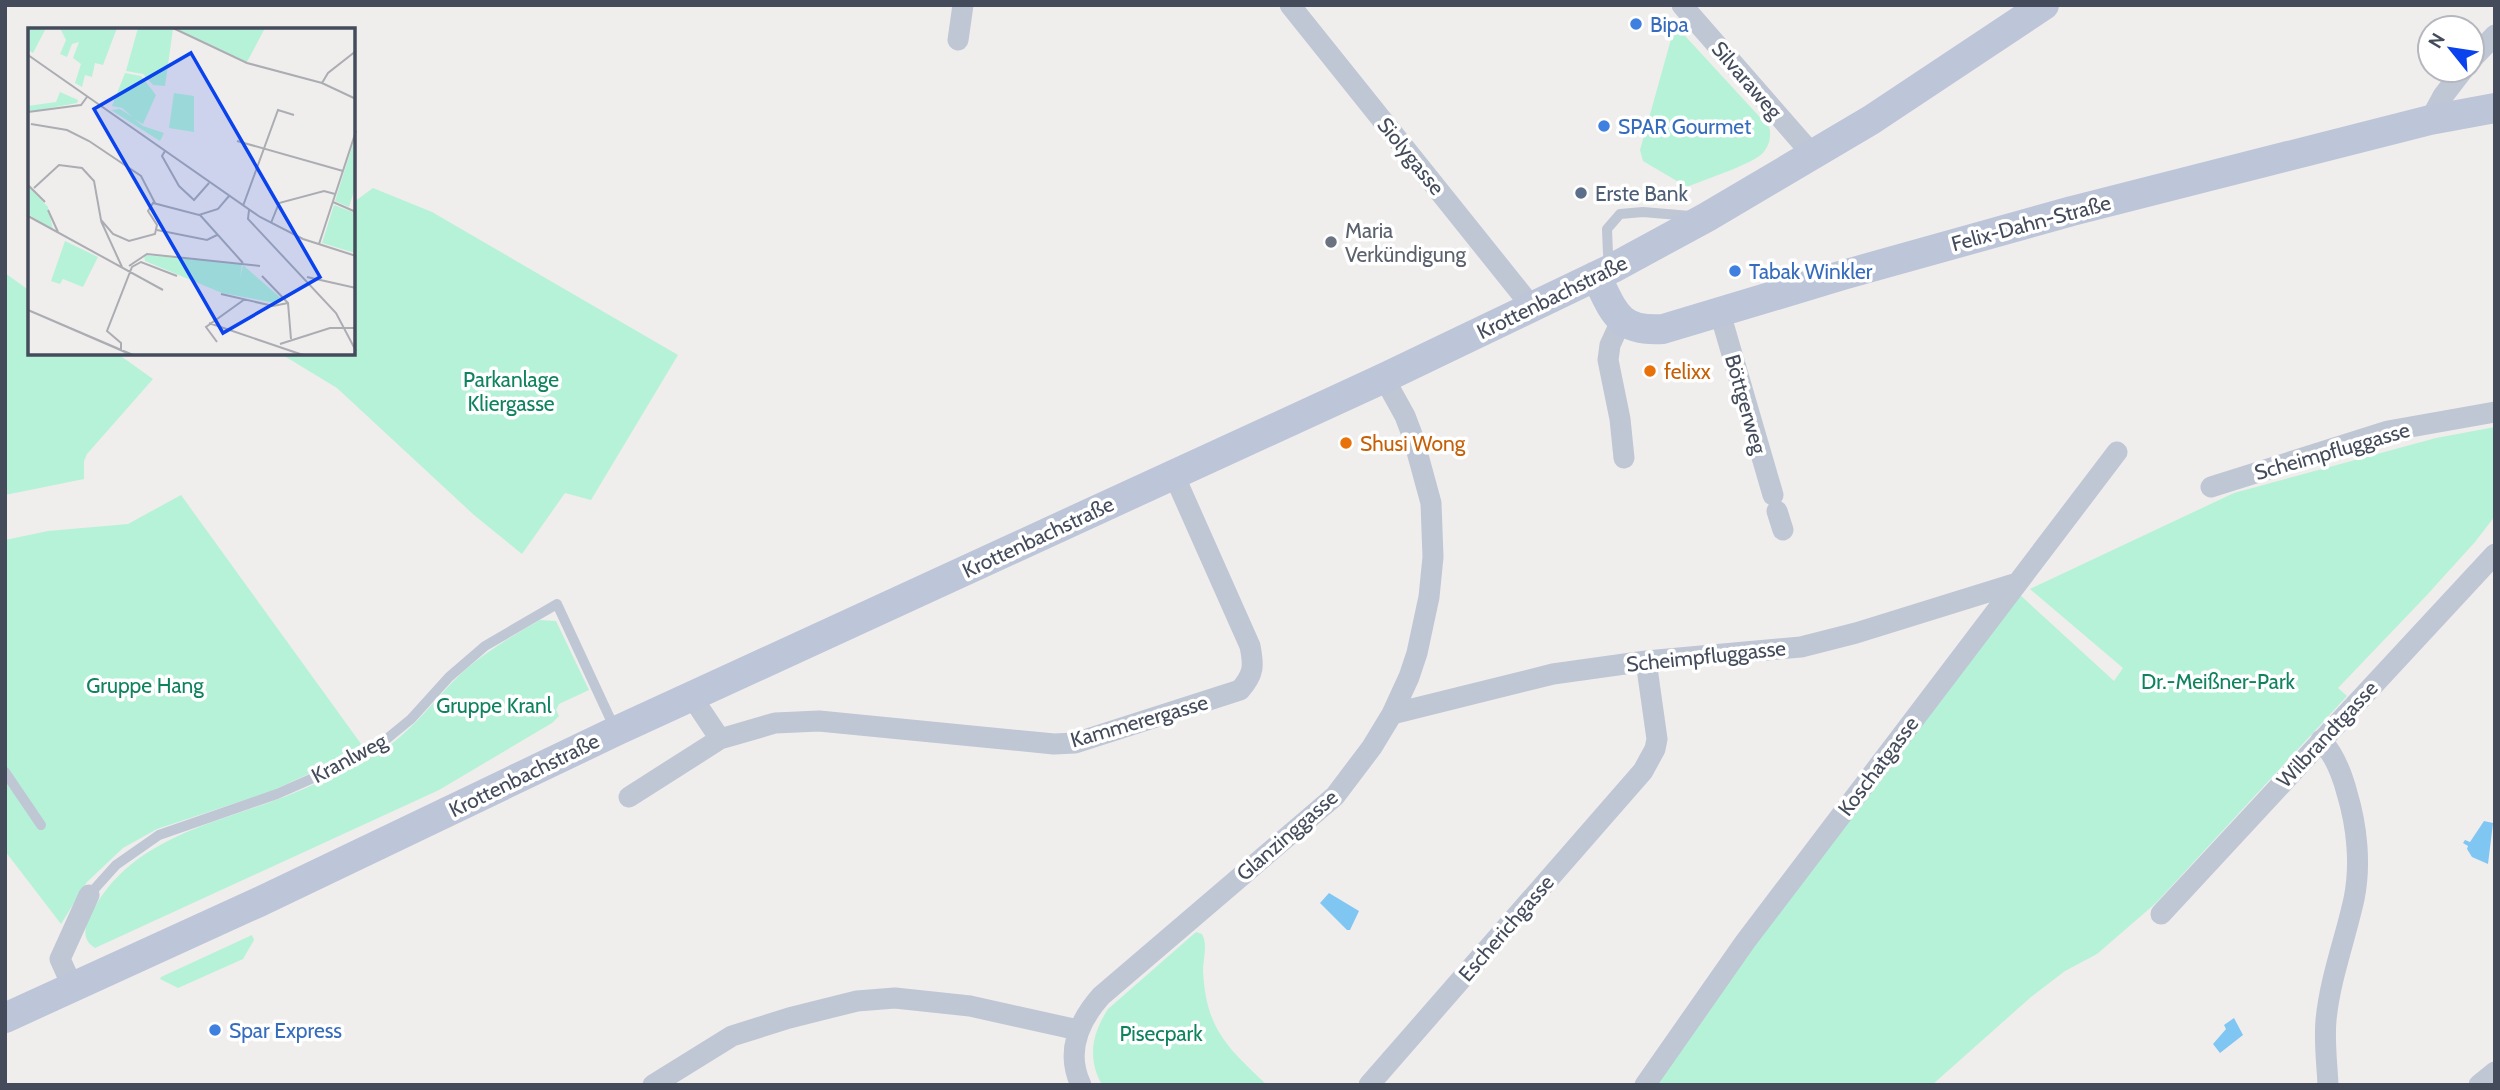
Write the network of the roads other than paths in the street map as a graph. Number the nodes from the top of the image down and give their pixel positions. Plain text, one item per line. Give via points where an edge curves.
1 (963, 5) edge
2 (1290, 5) edge
3 (1682, 5) edge
4 (2044, 5) edge
5 (958, 40) dead end
6 (2452, 84) edge
7 (2495, 108) edge
8 (2430, 120) junction
9 (1812, 154) junction
10 (1707, 218) junction
11 (1605, 272) junction
12 (1532, 307) junction
13 (1720, 313) junction
14 (1621, 321) junction
15 (1384, 379) junction
16 (2495, 412) edge
17 (2117, 452) dead end
18 (1624, 458) dead end
19 (1174, 475) junction
20 (2211, 487) dead end
21 (1778, 512) dead end
22 (2495, 554) edge
23 (2017, 583) junction
24 (1646, 661) junction
25 (692, 696) junction
26 (1392, 714) junction
27 (616, 731) junction
28 (720, 739) junction
29 (2321, 740) junction
30 (5, 772) edge
31 (629, 797) dead end
32 (41, 825) dead end
33 (89, 895) joint
34 (2161, 914) dead end
35 (73, 988) junction
36 (5, 1018) edge
37 (1078, 1030) junction
38 (2495, 1072) edge
39 (653, 1085) edge
40 (1081, 1085) edge
41 (1369, 1085) edge
42 (1645, 1085) edge
43 (2328, 1085) edge
44 (2479, 1085) edge

1 - 5 street
2 - 12 street, Siolygasse
3 - 9 street, Silvaraweg
4 - 9 main road, Krottenbachstraße via 1914,93
6 - 8 street
7 - 8 main road, Felix-Dahn-Straße
8 - 13 main road, Felix-Dahn-Straße via 2072,211
9 - 10 main road, Krottenbachstraße
10 - 11 main road, Krottenbachstraße
10 - 11 lane via 1620,214 1607,229
11 - 12 main road, Krottenbachstraße
11 - 14 main road
12 - 15 main road, Krottenbachstraße
13 - 14 main road, Felix-Dahn-Straße via 1663,329 1634,328
13 - 21 street, Böttgerweg
14 - 18 street via 1608,360
15 - 19 main road, Krottenbachstraße
15 - 26 street, Glanzinggasse via 1418,451 1433,533 1429,597 1420,643
16 - 20 street, Scheimpfluggasse via 2388,431
17 - 23 street, Koschatgasse
19 - 25 main road, Krottenbachstraße
19 - 28 street, Kammerergasse via 1250,646 1254,666 1240,690 1075,743 808,721 775,723
22 - 29 street, Wilbrandtgasse
23 - 24 street, Scheimpfluggasse via 1801,647
23 - 42 street, Koschatgasse via 1745,942
24 - 26 street, Scheimpfluggasse via 1553,674
24 - 41 street, Escherichgasse via 1657,739 1643,771
25 - 27 main road, Krottenbachstraße
25 - 28 street
26 - 37 street, Glanzinggasse via 1335,796 1101,996
27 - 33 lane, Kranlweg via 557,604 485,646 394,734 363,755 277,794 159,835 116,865
27 - 35 main road, Krottenbachstraße
28 - 31 street, Kammerergasse
29 - 34 street, Wilbrandtgasse
29 - 43 street via 2343,780 2353,813 2357,860 2354,897 2326,1019
30 - 32 lane
33 - 35 street, Kranlweg via 60,959
35 - 36 main road, Krottenbachstraße
37 - 39 street via 970,1006 895,998 857,1001 732,1036
37 - 40 street, Glanzinggasse via 1074,1058
38 - 44 street

